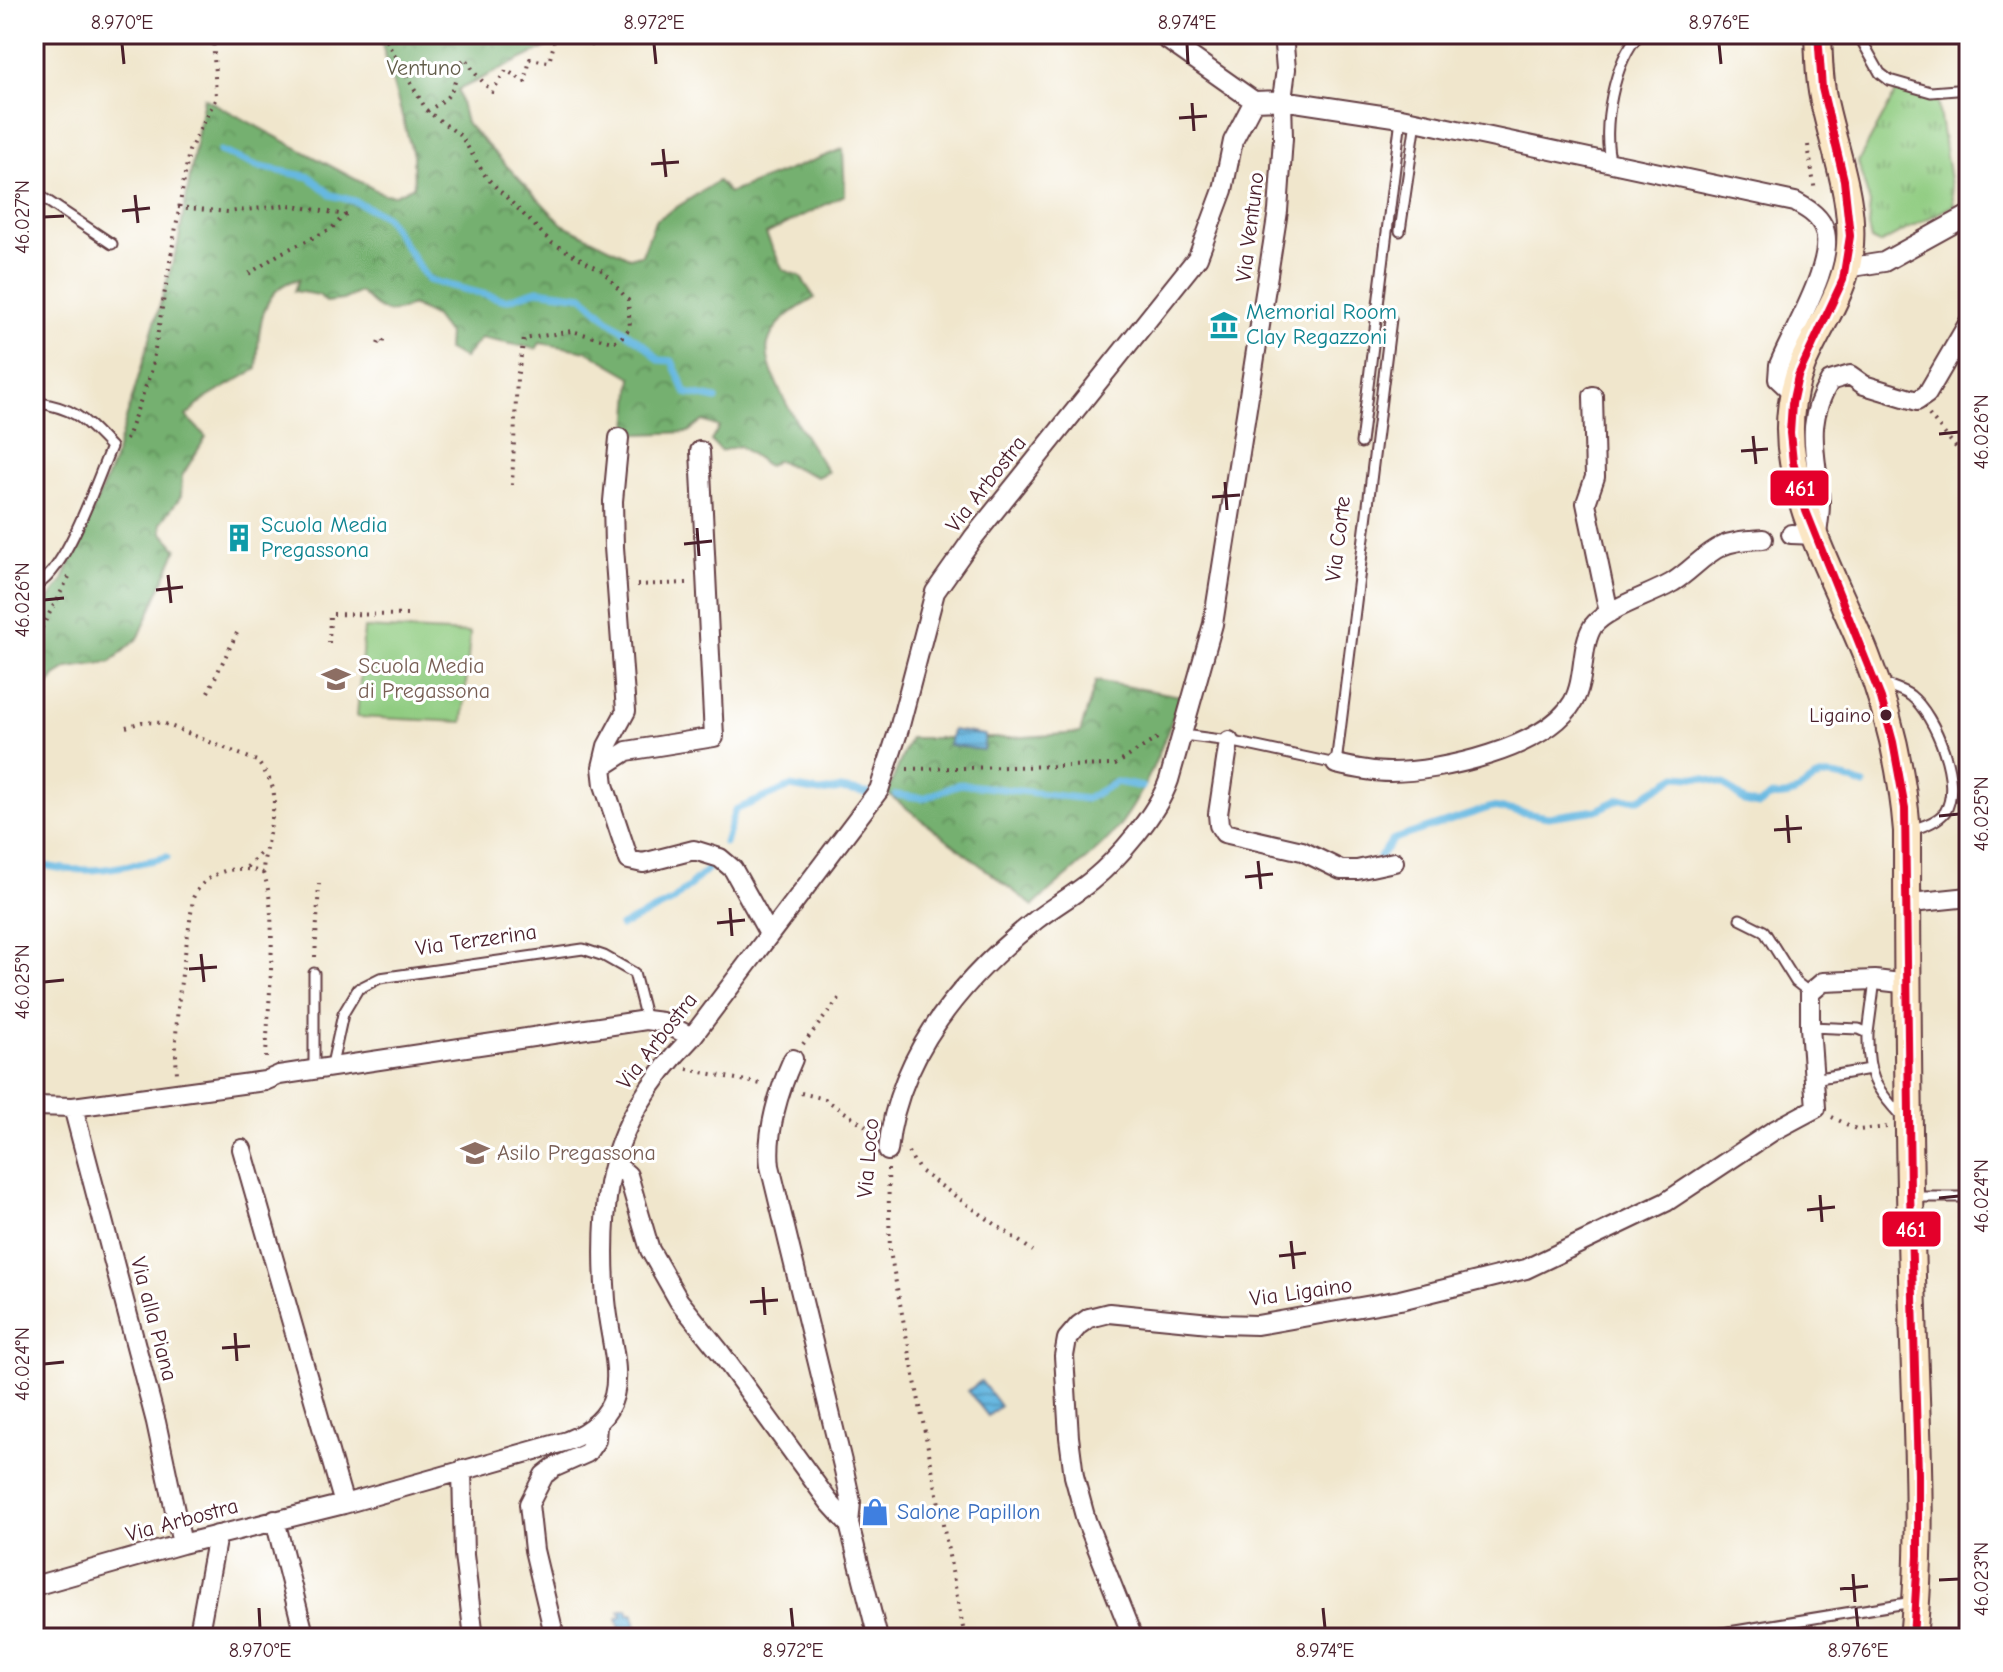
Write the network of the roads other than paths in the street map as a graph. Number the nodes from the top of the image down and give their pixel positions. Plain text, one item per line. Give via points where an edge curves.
1 (1159, 34) edge
2 (1283, 34) edge
3 (1640, 34) edge
4 (1818, 34) edge
5 (1858, 34) edge
6 (1969, 89) edge
7 (1282, 100) junction
8 (1254, 101) junction
9 (1408, 120) junction
10 (1611, 163) junction
11 (34, 192) edge
12 (1969, 215) edge
13 (1400, 231) dead end
14 (112, 244) dead end
15 (1846, 268) junction
16 (1391, 319) dead end
17 (1969, 322) edge
18 (1793, 393) junction
19 (1593, 396) dead end
20 (34, 402) edge
21 (619, 438) dead end
22 (1361, 443) dead end
23 (700, 451) dead end
24 (1804, 535) junction
25 (1763, 539) dead end
26 (34, 586) edge
27 (1609, 613) junction
28 (1876, 680) junction
29 (1183, 735) junction
30 (1229, 741) junction
31 (1336, 764) junction
32 (602, 767) junction
33 (1907, 831) junction
34 (1394, 862) dead end
35 (1969, 897) edge
36 (1907, 901) junction
37 (1740, 919) dead end
38 (769, 934) junction
39 (314, 973) road end
40 (1875, 980) junction
41 (1909, 984) junction
42 (1810, 993) junction
43 (646, 1020) junction
44 (1810, 1027) junction
45 (1868, 1033) junction
46 (692, 1037) junction
47 (793, 1059) road end
48 (1870, 1069) junction
49 (322, 1070) junction
50 (1814, 1079) junction
51 (34, 1106) edge
52 (73, 1107) junction
53 (1910, 1125) junction
54 (889, 1146) road end
55 (242, 1149) dead end
56 (614, 1163) junction
57 (1911, 1197) junction
58 (1969, 1197) edge
59 (597, 1425) junction
60 (462, 1470) junction
61 (344, 1504) junction
62 (275, 1520) junction
63 (849, 1524) junction
64 (217, 1535) junction
65 (182, 1544) junction
66 (34, 1586) edge
67 (1917, 1602) junction
68 (198, 1638) edge
69 (305, 1638) edge
70 (474, 1638) edge
71 (555, 1638) edge
72 (878, 1638) edge
73 (1133, 1638) edge
74 (1692, 1638) edge
75 (1913, 1638) edge

1 - 8 street
2 - 7 street, Via Ventuno
3 - 10 lane via 1623,56 1612,92
4 - 15 street via 1824,102 1850,212
5 - 6 lane via 1889,80 1931,92
7 - 8 street
7 - 9 street
7 - 29 street, Via Ventuno via 1278,211 1213,624
8 - 38 street, Via Arbostra via 1233,141 1223,190 1198,257 935,592 879,790
9 - 10 street
9 - 13 lane
9 - 22 lane
10 - 18 street via 1781,197 1815,215 1826,233 1824,259 1779,365 1778,379
11 - 14 lane
12 - 15 street via 1884,262
15 - 18 street
16 - 31 lane, Via Corte
17 - 24 street via 1927,394 1917,401 1864,385 1850,375 1830,381 1818,400 1812,433 1820,505
18 - 24 street via 1793,462
19 - 27 street via 1595,477 1586,503
20 - 26 lane via 64,406 111,447 67,549 47,580
21 - 32 street via 613,501 615,586 626,711
23 - 32 street via 714,737 627,751
24 - 28 street via 1832,578
25 - 27 street via 1719,547 1675,581
27 - 31 street via 1591,631 1573,702 1531,736 1478,757 1408,771
28 - 33 street via 1904,788
28 - 33 lane via 1912,696 1943,743 1949,768 1945,811 1932,823
29 - 30 lane
29 - 54 street, Via Loco via 1163,797 1134,835 1093,879 985,964 932,1028 905,1084
30 - 31 lane
30 - 34 street via 1218,814 1224,833 1302,851 1341,870
32 - 38 street via 629,860 643,863 694,850 720,858 733,869
33 - 36 street
35 - 36 street
36 - 41 street
37 - 42 lane via 1764,931 1796,982
38 - 46 street, Via Arbostra
39 - 49 lane
40 - 41 street
40 - 42 street via 1823,982
40 - 45 lane
41 - 53 street
42 - 44 street
43 - 46 street
43 - 49 street
43 - 49 lane, Via Terzerina via 634,973 583,949 380,978 358,989
44 - 45 lane
44 - 50 street
45 - 48 lane
46 - 56 street, Via Arbostra via 633,1112
47 - 63 street via 769,1148 770,1166 849,1491
48 - 50 lane
48 - 53 lane via 1879,1092
49 - 52 street
50 - 73 street, Via Ligaino via 1816,1108 1666,1202 1526,1269 1400,1300 1257,1325 1109,1313 1079,1325 1067,1339 1064,1356 1074,1476
51 - 52 street
52 - 65 street, Via alla Piana via 156,1422
53 - 57 street
55 - 61 street
56 - 59 street, Via Arbostra via 603,1256 617,1378 608,1411
56 - 63 street via 628,1175 650,1250 679,1301
57 - 58 lane
57 - 67 street
59 - 60 street, Via Arbostra via 567,1441
59 - 71 street, Via Arbostra via 596,1440 587,1453 553,1468 529,1504
60 - 61 street, Via Arbostra
60 - 70 street via 464,1555
61 - 62 street, Via Arbostra
62 - 64 street, Via Arbostra
62 - 69 street
63 - 72 street
64 - 65 street, Via Arbostra
64 - 68 street
65 - 66 street, Via Arbostra
67 - 74 lane
67 - 75 street

